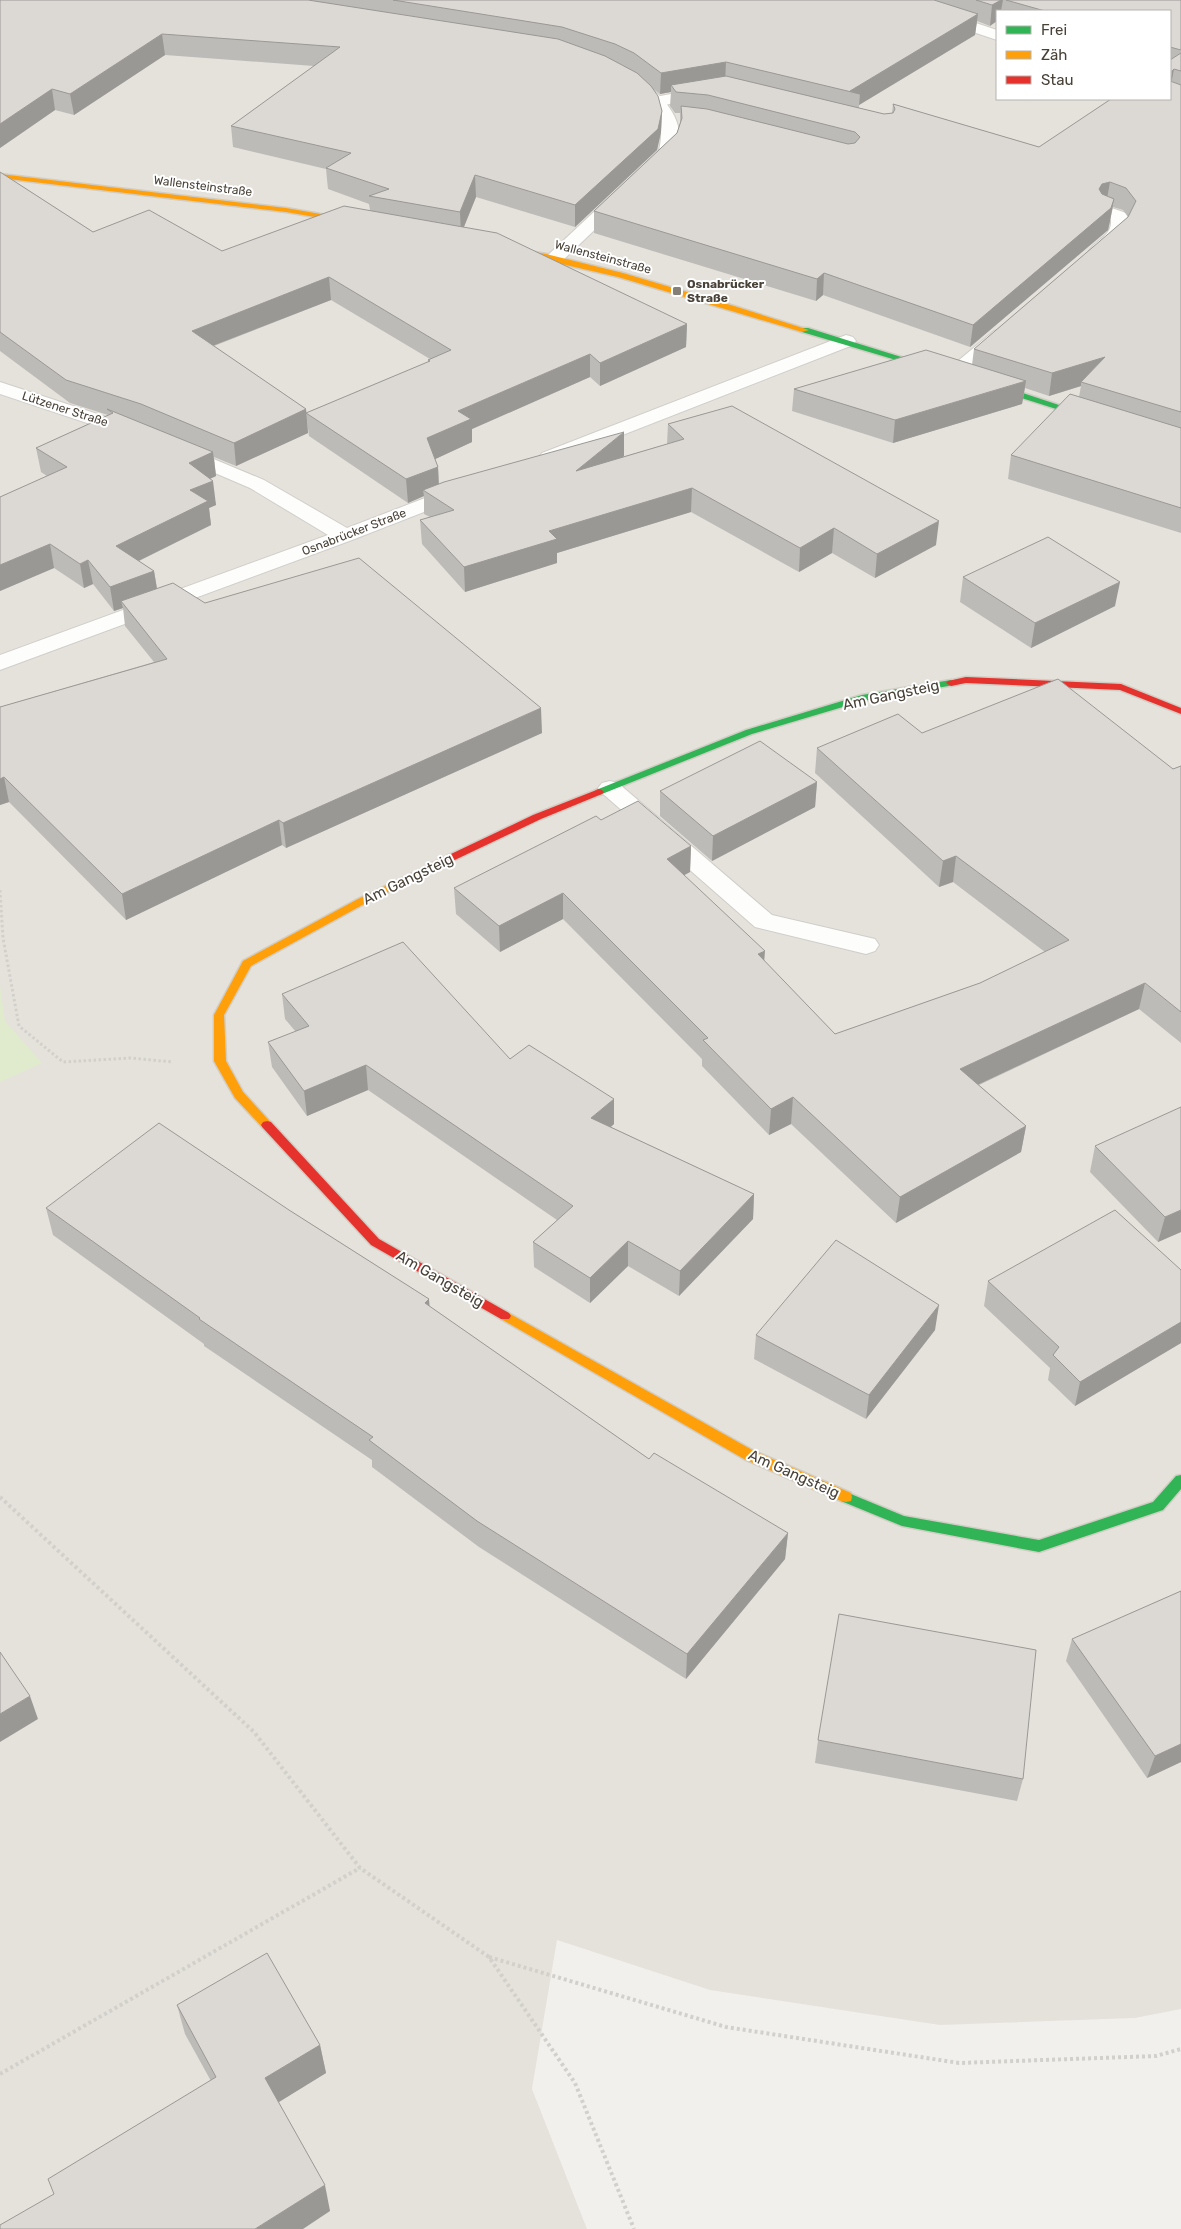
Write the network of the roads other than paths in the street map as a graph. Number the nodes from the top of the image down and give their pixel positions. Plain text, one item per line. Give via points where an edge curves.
1 (891, 0) edge
2 (996, 35) edge
3 (618, 75) edge
4 (725, 90) edge
5 (655, 102) junction
6 (0, 176) edge
7 (1106, 211) edge
8 (363, 223) edge
9 (498, 248) edge
10 (555, 258) junction
11 (1088, 260) edge
12 (1014, 324) edge
13 (846, 341) junction
14 (964, 377) junction
15 (0, 388) edge
16 (1106, 421) edge
17 (530, 464) edge
18 (475, 486) edge
19 (345, 536) junction
20 (0, 663) edge
21 (1181, 711) edge
22 (610, 788) junction
23 (866, 945) dead end
24 (1181, 1480) edge

1 - 2 street
3 - 5 street via 643,90
4 - 5 street
5 - 10 street via 675,120 667,153
6 - 8 street, Wallensteinstraße via 286,210
7 - 11 street via 1120,217 1122,224 1117,234
9 - 10 street, Wallensteinstraße
10 - 13 street, Wallensteinstraße
12 - 14 street
13 - 14 street, Wallensteinstraße
13 - 17 street
14 - 16 street, Wallensteinstraße
15 - 19 street, Lützener Straße via 158,442 257,484
18 - 19 street, Osnabrücker Straße
19 - 20 street, Osnabrücker Straße
21 - 22 street, Am Gangsteig via 1121,687 966,680 862,698 749,732
22 - 23 street via 764,921
22 - 24 street, Am Gangsteig via 537,817 362,901 247,964 219,1015 220,1061 240,1095 375,1242 749,1455 902,1521 1039,1546 1158,1506

